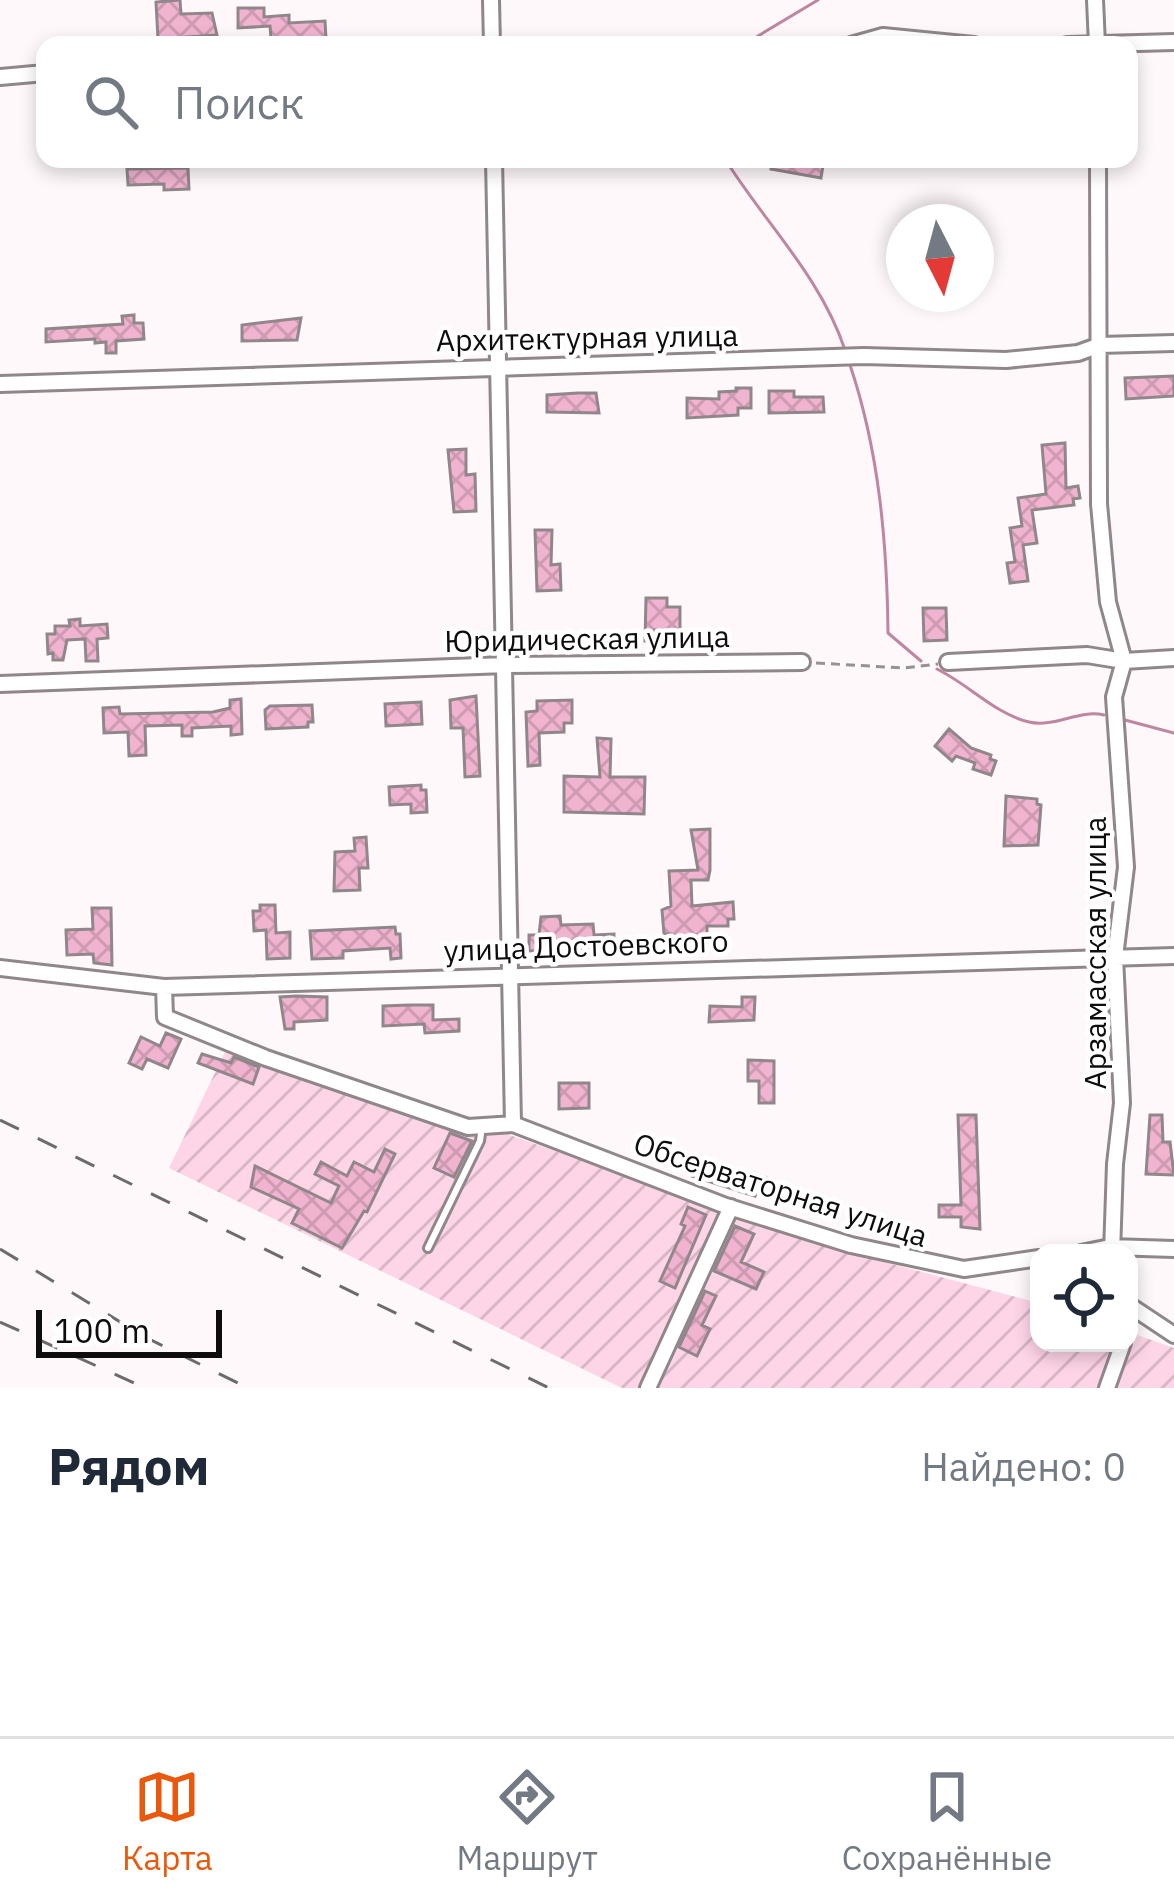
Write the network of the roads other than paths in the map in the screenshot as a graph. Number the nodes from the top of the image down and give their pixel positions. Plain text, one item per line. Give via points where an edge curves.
1 (491, 0) edge
2 (1095, 0) edge
3 (492, 36) edge
4 (1096, 36) edge
5 (1174, 42) edge
6 (1138, 43) edge
7 (36, 74) edge
8 (0, 76) edge
9 (494, 168) edge
10 (1098, 168) edge
11 (1174, 344) edge
12 (1100, 345) junction
13 (496, 365) junction
14 (0, 384) edge
15 (1174, 658) edge
16 (1124, 661) junction
17 (802, 662) road end
18 (948, 662) road end
19 (505, 665) junction
20 (0, 684) edge
21 (1174, 956) edge
22 (1115, 957) junction
23 (0, 968) edge
24 (510, 974) junction
25 (164, 987) junction
26 (513, 1124) junction
27 (482, 1126) junction
28 (731, 1207) junction
29 (1111, 1244) edge
30 (428, 1248) dead end
31 (1174, 1249) edge
32 (1138, 1250) edge
33 (1030, 1260) edge
34 (1138, 1314) edge
35 (1174, 1335) edge
36 (1120, 1352) edge
37 (647, 1388) edge
38 (1107, 1388) edge

1 - 3 street
2 - 4 street
5 - 6 street
7 - 8 street
9 - 13 street
10 - 12 street, Арзамасская улица
11 - 12 street, Архитектурная улица
12 - 13 street, Архитектурная улица via 1006,360
12 - 16 street, Арзамасская улица via 1099,504 1108,602
13 - 14 street, Архитектурная улица
13 - 19 street
15 - 16 street
16 - 18 street via 1087,655
16 - 22 street, Арзамасская улица via 1114,697 1126,867
17 - 19 street, Юридическая улица
19 - 20 street, Юридическая улица
19 - 24 street
21 - 22 street, улица Достоевского
22 - 24 street, улица Достоевского
22 - 29 street, Арзамасская улица via 1122,1102
23 - 25 street, улица Достоевского
24 - 25 street, улица Достоевского
24 - 26 street
25 - 27 street via 165,1017 288,1066
26 - 27 street
26 - 28 street, Обсерваторная улица
27 - 30 lane
28 - 33 street, Обсерваторная улица via 937,1266
28 - 37 street
31 - 32 street
34 - 35 street
36 - 38 street

